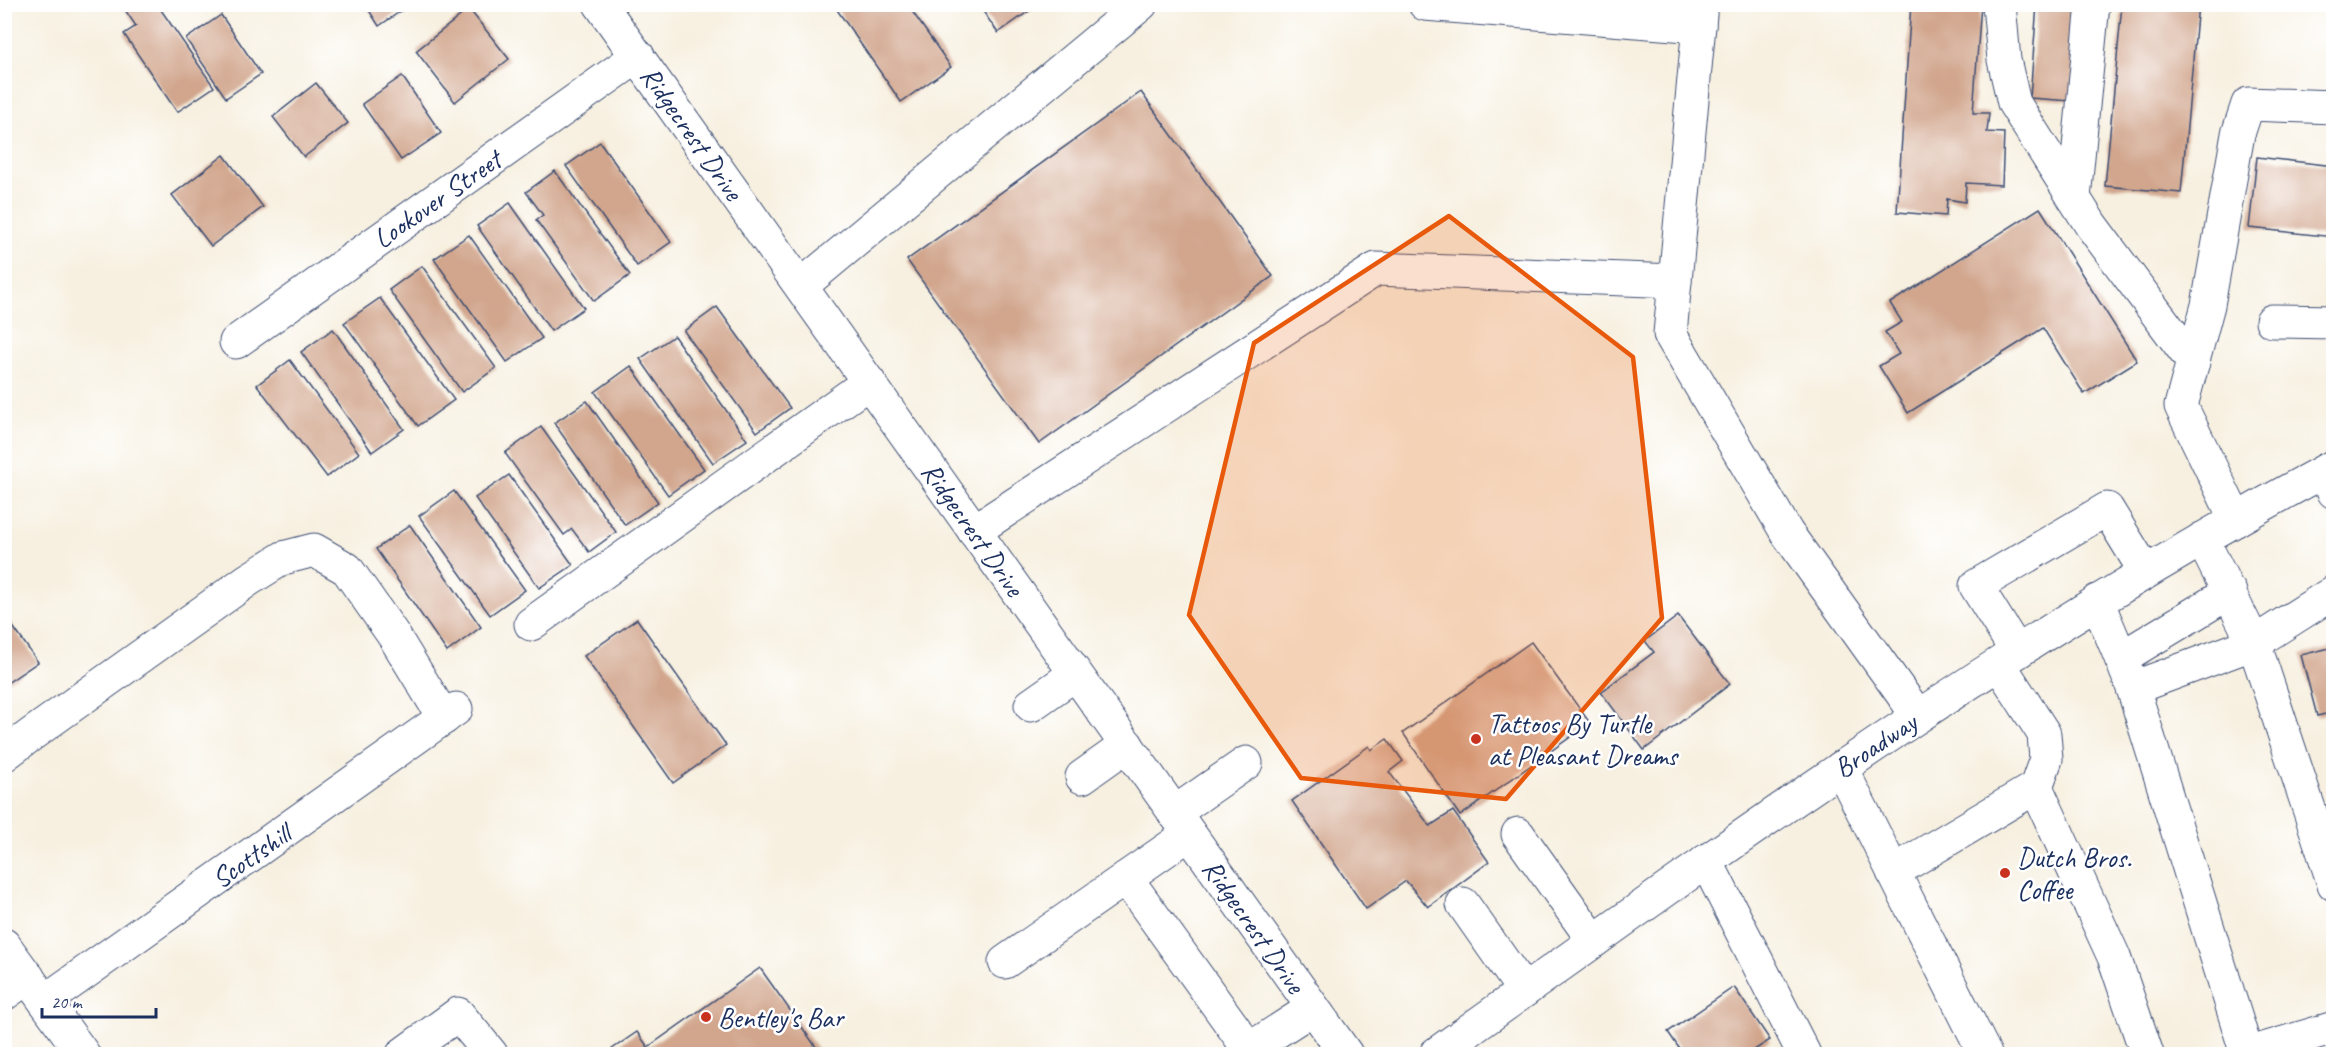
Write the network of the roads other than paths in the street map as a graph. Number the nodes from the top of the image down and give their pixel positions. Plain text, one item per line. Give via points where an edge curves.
1 (600, 4) edge
2 (1141, 4) edge
3 (1425, 4) edge
4 (1999, 4) edge
5 (2093, 4) edge
6 (1700, 15) edge
7 (638, 56) junction
8 (2334, 107) edge
9 (2074, 198) junction
10 (1675, 281) junction
11 (801, 286) junction
12 (2272, 321) dead end
13 (2334, 322) edge
14 (236, 342) dead end
15 (2193, 362) junction
16 (868, 382) junction
17 (2331, 476) edge
18 (2236, 520) junction
19 (974, 531) junction
20 (2202, 539) junction
21 (2145, 571) junction
22 (2230, 592) junction
23 (2334, 592) edge
24 (2097, 601) junction
25 (531, 624) dead end
26 (2254, 643) junction
27 (2008, 658) junction
28 (2121, 658) junction
29 (1075, 674) junction
30 (2133, 688) junction
31 (1031, 705) dead end
32 (1918, 716) junction
33 (1126, 745) junction
34 (4, 755) edge
35 (1246, 763) dead end
36 (1841, 768) junction
37 (1082, 777) dead end
38 (2036, 787) junction
39 (1182, 823) junction
40 (1518, 834) dead end
41 (1706, 861) junction
42 (1893, 872) junction
43 (1126, 878) junction
44 (2334, 884) edge
45 (1463, 904) dead end
46 (1594, 941) junction
47 (4, 945) edge
48 (1005, 963) dead end
49 (26, 991) edge
50 (1524, 992) junction
51 (1313, 1008) junction
52 (2334, 1028) edge
53 (1246, 1052) edge
54 (83, 1054) edge
55 (403, 1054) edge
56 (491, 1054) edge
57 (1346, 1054) edge
58 (1436, 1054) edge
59 (1804, 1054) edge
60 (1984, 1054) edge
61 (2147, 1054) edge

1 - 7 street, Ridgecrest Drive
2 - 11 street
3 - 6 street
4 - 9 street via 2004,60 2014,103
5 - 9 street
6 - 10 street
7 - 11 street, Ridgecrest Drive
7 - 14 street, Lookover Street
8 - 15 street via 2248,104 2238,134 2208,305
9 - 15 street
10 - 19 street via 1376,269
10 - 32 street via 1670,334 1787,533
11 - 16 street, Ridgecrest Drive
12 - 13 street
15 - 18 street via 2181,406
16 - 19 street, Ridgecrest Drive
16 - 25 street
17 - 18 street, Broadway
18 - 20 street, Broadway
19 - 29 street, Ridgecrest Drive
20 - 21 street, Broadway
20 - 22 street
21 - 24 street, Broadway
21 - 27 street via 2108,508 1976,586
22 - 26 street
22 - 28 street
23 - 26 street
24 - 27 street, Broadway
24 - 28 street
26 - 30 street
26 - 44 street
27 - 32 street, Broadway
27 - 38 street via 2044,734 2046,759
28 - 30 street
29 - 31 street
29 - 33 street, Ridgecrest Drive
30 - 52 street via 2247,1054
32 - 36 street, Broadway
33 - 37 street
33 - 39 street, Ridgecrest Drive
34 - 49 street, Scottshill via 248,580 283,558 314,550 346,569 450,713
35 - 39 street
36 - 41 street, Broadway
36 - 42 street
38 - 42 street
38 - 61 street via 2114,957
39 - 43 street
39 - 51 street, Ridgecrest Drive
40 - 46 street
41 - 46 street, Broadway
41 - 59 street
42 - 60 street
43 - 48 street
43 - 53 street
45 - 50 street
46 - 50 street, Broadway
47 - 49 street
49 - 54 street
50 - 58 street, Broadway
51 - 53 street
51 - 57 street, Ridgecrest Drive
55 - 56 street via 458,1014

